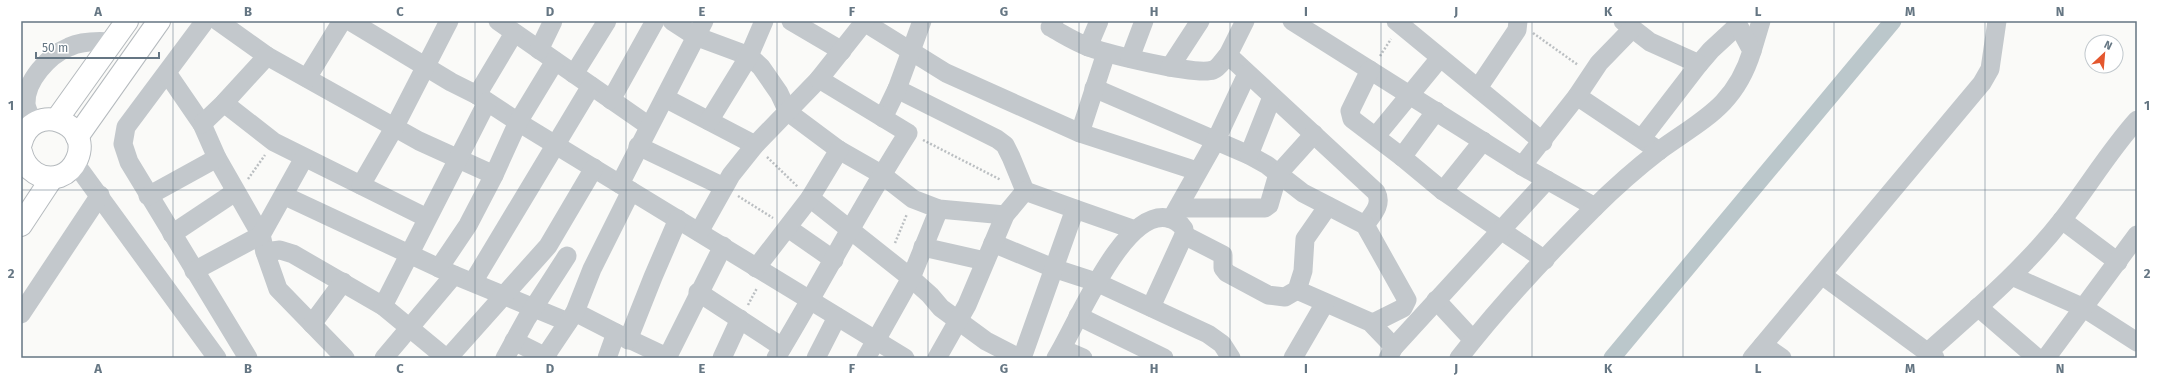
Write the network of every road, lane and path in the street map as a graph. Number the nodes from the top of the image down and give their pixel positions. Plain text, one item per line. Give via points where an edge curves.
1 (127, 21) edge
2 (159, 21) edge
3 (205, 21) edge
4 (218, 21) edge
5 (342, 21) edge
6 (350, 21) edge
7 (449, 21) edge
8 (498, 21) edge
9 (553, 21) edge
10 (607, 21) edge
11 (655, 21) edge
12 (672, 21) edge
13 (764, 21) edge
14 (791, 21) edge
15 (864, 21) edge
16 (922, 21) edge
17 (1099, 21) edge
18 (1144, 21) edge
19 (1200, 21) edge
20 (1292, 21) edge
21 (1761, 21) edge
22 (1998, 21) edge
23 (1243, 22) edge
24 (1400, 22) edge
25 (1519, 22) edge
26 (1048, 23) edge
27 (1736, 23) edge
28 (1628, 25) edge
29 (699, 28) edge
30 (514, 33) junction
31 (111, 42) junction
32 (1088, 47) junction
33 (539, 50) junction
34 (842, 51) junction
35 (1752, 51) junction
36 (911, 52) junction
37 (1106, 53) junction
38 (1228, 55) junction
39 (268, 56) junction
40 (749, 56) junction
41 (1130, 58) junction
42 (1440, 58) junction
43 (555, 61) junction
44 (1699, 64) junction
45 (426, 67) junction
46 (1170, 67) junction
47 (1370, 70) junction
48 (167, 73) junction
49 (574, 74) junction
50 (1247, 74) junction
51 (1592, 74) junction
52 (307, 78) junction
53 (819, 79) junction
54 (591, 86) junction
55 (1094, 88) junction
56 (1478, 88) junction
57 (897, 89) junction
58 (1410, 95) junction
59 (1577, 96) junction
60 (1272, 97) junction
61 (665, 98) junction
62 (482, 99) junction
63 (611, 100) junction
64 (224, 103) junction
65 (1436, 111) junction
66 (788, 112) junction
67 (883, 118) junction
68 (57, 120) junction
69 (2137, 120) edge
70 (709, 121) junction
71 (518, 122) junction
72 (202, 124) junction
73 (649, 126) junction
74 (394, 128) junction
75 (908, 132) junction
76 (1080, 133) junction
77 (1314, 134) junction
78 (24, 135) edge
79 (1376, 136) junction
80 (77, 137) junction
81 (1642, 138) junction
82 (1216, 140) junction
83 (274, 142) junction
84 (1483, 142) junction
85 (1542, 142) junction
86 (556, 145) junction
87 (638, 146) junction
88 (755, 146) junction
89 (839, 150) junction
90 (1659, 151) junction
91 (1249, 156) junction
92 (1402, 157) junction
93 (217, 158) junction
94 (304, 158) junction
95 (458, 158) junction
96 (75, 163) junction
97 (1522, 166) junction
98 (594, 168) junction
99 (1198, 171) junction
100 (881, 174) junction
101 (1278, 174) junction
102 (494, 175) junction
103 (52, 178) junction
104 (1547, 180) junction
105 (361, 185) junction
106 (625, 187) junction
107 (724, 187) junction
108 (1025, 191) junction
109 (1443, 191) junction
110 (235, 192) junction
111 (100, 195) junction
112 (148, 196) junction
113 (285, 196) junction
114 (810, 198) junction
115 (913, 199) junction
116 (1328, 206) junction
117 (1595, 207) junction
118 (939, 209) junction
119 (1075, 209) junction
120 (1175, 213) junction
121 (1005, 215) junction
122 (427, 218) junction
123 (678, 219) junction
124 (2062, 220) junction
125 (21, 225) edge
126 (1365, 226) junction
127 (788, 228) junction
128 (1135, 230) junction
129 (850, 231) junction
130 (699, 232) junction
131 (1501, 232) junction
132 (172, 234) junction
133 (1184, 235) junction
134 (2137, 235) edge
135 (263, 243) junction
136 (993, 243) junction
137 (548, 246) junction
138 (723, 246) junction
139 (923, 247) junction
140 (409, 254) junction
141 (567, 256) junction
142 (834, 260) junction
143 (889, 260) junction
144 (1545, 260) junction
145 (986, 261) junction
146 (2118, 262) junction
147 (592, 268) junction
148 (1053, 268) junction
149 (194, 271) junction
150 (761, 271) junction
151 (446, 272) junction
152 (1822, 275) junction
153 (2012, 276) junction
154 (911, 278) junction
155 (343, 282) junction
156 (473, 282) junction
157 (1096, 282) junction
158 (1296, 290) junction
159 (698, 292) junction
160 (503, 296) junction
161 (809, 300) junction
162 (1436, 300) junction
163 (1325, 303) junction
164 (383, 306) junction
165 (534, 306) junction
166 (1978, 307) junction
167 (1151, 308) junction
168 (2084, 308) junction
169 (21, 314) edge
170 (1078, 316) junction
171 (572, 317) junction
172 (837, 317) junction
173 (740, 319) junction
174 (959, 321) junction
175 (312, 324) junction
176 (1373, 324) junction
177 (410, 328) junction
178 (622, 337) junction
179 (875, 339) junction
180 (1473, 340) junction
181 (514, 341) junction
182 (2137, 342) edge
183 (1758, 351) edge
184 (1391, 352) edge
185 (779, 353) edge
186 (1059, 354) edge
187 (1932, 355) edge
188 (1157, 356) edge
189 (546, 357) edge
190 (217, 358) edge
191 (248, 358) edge
192 (344, 358) edge
193 (384, 358) edge
194 (447, 358) edge
195 (505, 358) edge
196 (606, 358) edge
197 (668, 358) edge
198 (722, 358) edge
199 (816, 358) edge
200 (866, 358) edge
201 (905, 358) edge
202 (938, 358) edge
203 (1021, 358) edge
204 (1083, 358) edge
205 (1231, 358) edge
206 (1293, 358) edge
207 (1459, 358) edge
208 (1782, 358) edge
209 (2037, 358) edge
210 (2046, 358) edge

1 - 31 main road
2 - 80 main road
3 - 48 street
4 - 39 street
5 - 52 street
6 - 45 street
7 - 45 street
8 - 30 street
9 - 33 street
10 - 49 street
11 - 63 street
12 - 29 street
13 - 40 street
14 - 34 street
15 - 34 street
15 - 36 street
16 - 36 street
17 - 32 street
18 - 41 street
19 - 46 street
20 - 47 street
21 - 35 street
22 - 152 street via 1990,69 1982,82
23 - 38 street
24 - 42 street
24 - 47 path
25 - 51 path
25 - 56 street via 1517,30
26 - 32 street
27 - 35 street
27 - 44 street
28 - 44 street via 1657,46
28 - 51 street
29 - 40 street
29 - 61 street
30 - 33 street
30 - 62 street
31 - 68 main road
31 - 78 street via 79,43 59,52 45,63 28,93 26,104 29,114
32 - 37 street
33 - 43 street
34 - 53 street
35 - 90 street via 1746,72 1723,103
36 - 57 street
36 - 76 street via 946,73
37 - 41 street
37 - 55 street
38 - 46 street via 1211,71
38 - 50 street
39 - 52 street
39 - 64 street
40 - 66 street via 779,93
40 - 70 street
41 - 46 street
42 - 56 street
42 - 58 street
43 - 49 street
43 - 71 street
44 - 81 street
45 - 62 street
45 - 74 street
47 - 58 street
47 - 79 street via 1350,115
48 - 72 street
48 - 112 street via 126,128 123,136 125,154
49 - 54 street
50 - 60 street
50 - 82 street
51 - 59 street
52 - 74 street
53 - 66 street
53 - 67 street
54 - 63 street
54 - 86 street
55 - 76 street
55 - 82 street
56 - 85 street
57 - 67 street
57 - 108 street via 1005,145
58 - 65 street
58 - 79 street
59 - 81 street
59 - 85 street
60 - 77 street
60 - 91 street
61 - 70 street
61 - 73 street
62 - 71 street
62 - 95 street
63 - 73 street
64 - 72 street
64 - 83 street
65 - 84 street
65 - 92 street
66 - 88 street
66 - 89 street
67 - 75 street
68 - 78 main road via 47,119
68 - 80 main road via 72,129
69 - 124 street
70 - 88 street
71 - 86 street
71 - 102 street
72 - 93 street
73 - 87 street
74 - 95 street via 419,142
74 - 105 street
75 - 100 street
75 - 108 path
76 - 99 street
77 - 101 street
77 - 126 street via 1376,192 1377,208
78 - 103 main road via 28,167 34,173
79 - 92 street
80 - 96 main road via 79,150
81 - 90 street
82 - 91 street
82 - 99 street
83 - 94 street
83 - 110 path via 254,172
84 - 97 street
84 - 109 street
85 - 97 street
86 - 98 street
86 - 156 street
87 - 106 street
87 - 107 street
88 - 107 street
88 - 114 path
89 - 100 street
89 - 114 street
90 - 117 street
91 - 101 street
92 - 109 street
93 - 110 street
93 - 112 street
94 - 105 street
94 - 113 street
95 - 102 street
95 - 122 street
96 - 103 main road via 65,173
96 - 111 street
97 - 104 street
98 - 106 street
98 - 137 street
99 - 120 street
100 - 115 street
100 - 129 street
101 - 116 street via 1292,186
101 - 120 street via 1269,205 1265,208
102 - 151 street
103 - 125 main road
104 - 117 street
104 - 131 street
105 - 122 street
106 - 123 street
106 - 147 street
107 - 127 path
107 - 130 street
108 - 119 street
108 - 121 street
109 - 131 street
110 - 132 street
110 - 135 street
111 - 169 street
111 - 190 street
112 - 132 street
113 - 135 street
113 - 140 street
114 - 127 street
114 - 129 street
115 - 118 street
115 - 143 path
116 - 126 street
116 - 158 street via 1305,239 1303,272
117 - 144 street
118 - 121 street
118 - 139 street
119 - 128 street
119 - 148 street
120 - 128 street via 1154,217
120 - 133 street
121 - 136 street
122 - 140 street
123 - 130 street
123 - 178 street
124 - 146 street
124 - 153 street
126 - 176 street via 1407,300 1403,308
127 - 142 street
127 - 150 street
128 - 157 street
129 - 142 street
129 - 143 street
130 - 138 street
131 - 144 street
131 - 162 street
132 - 149 street
133 - 158 street via 1220,253 1224,257 1223,268 1227,274 1268,295 1285,297
133 - 167 street
134 - 146 street
135 - 149 street
135 - 155 street via 286,251
135 - 175 street via 278,289
136 - 145 street
136 - 148 street
137 - 141 street
137 - 160 street
138 - 150 street
138 - 159 street
139 - 145 street
139 - 154 street
140 - 151 street
140 - 164 street
141 - 147 street
141 - 165 street
142 - 161 street
143 - 154 street
144 - 180 street
145 - 174 street
146 - 168 street
147 - 171 street
148 - 157 street
148 - 203 street
149 - 191 street
150 - 161 street
150 - 173 path
151 - 156 street
151 - 177 street
152 - 183 street
152 - 187 street
153 - 166 street
153 - 168 street
154 - 174 street via 941,308
154 - 179 street
155 - 164 street
155 - 175 street
156 - 160 street
157 - 167 street
157 - 170 street
158 - 163 street
159 - 173 street
159 - 197 street
160 - 165 street
160 - 194 street
161 - 172 street
161 - 185 street
162 - 180 street
162 - 184 street
163 - 176 street
163 - 206 street
164 - 177 street
165 - 171 street
165 - 181 street
166 - 187 street
166 - 209 street
167 - 205 street via 1217,340 1227,349
168 - 182 street
168 - 210 street
170 - 186 street
170 - 188 street
171 - 178 street
171 - 189 street
172 - 179 street
172 - 199 street
173 - 185 street
173 - 198 street
174 - 202 street
174 - 203 street via 986,341
175 - 192 street
176 - 184 street
177 - 193 street
177 - 194 street
178 - 196 street
178 - 197 street
179 - 200 street
179 - 201 street
180 - 207 street
181 - 189 street
181 - 195 street
183 - 208 street
186 - 204 street

